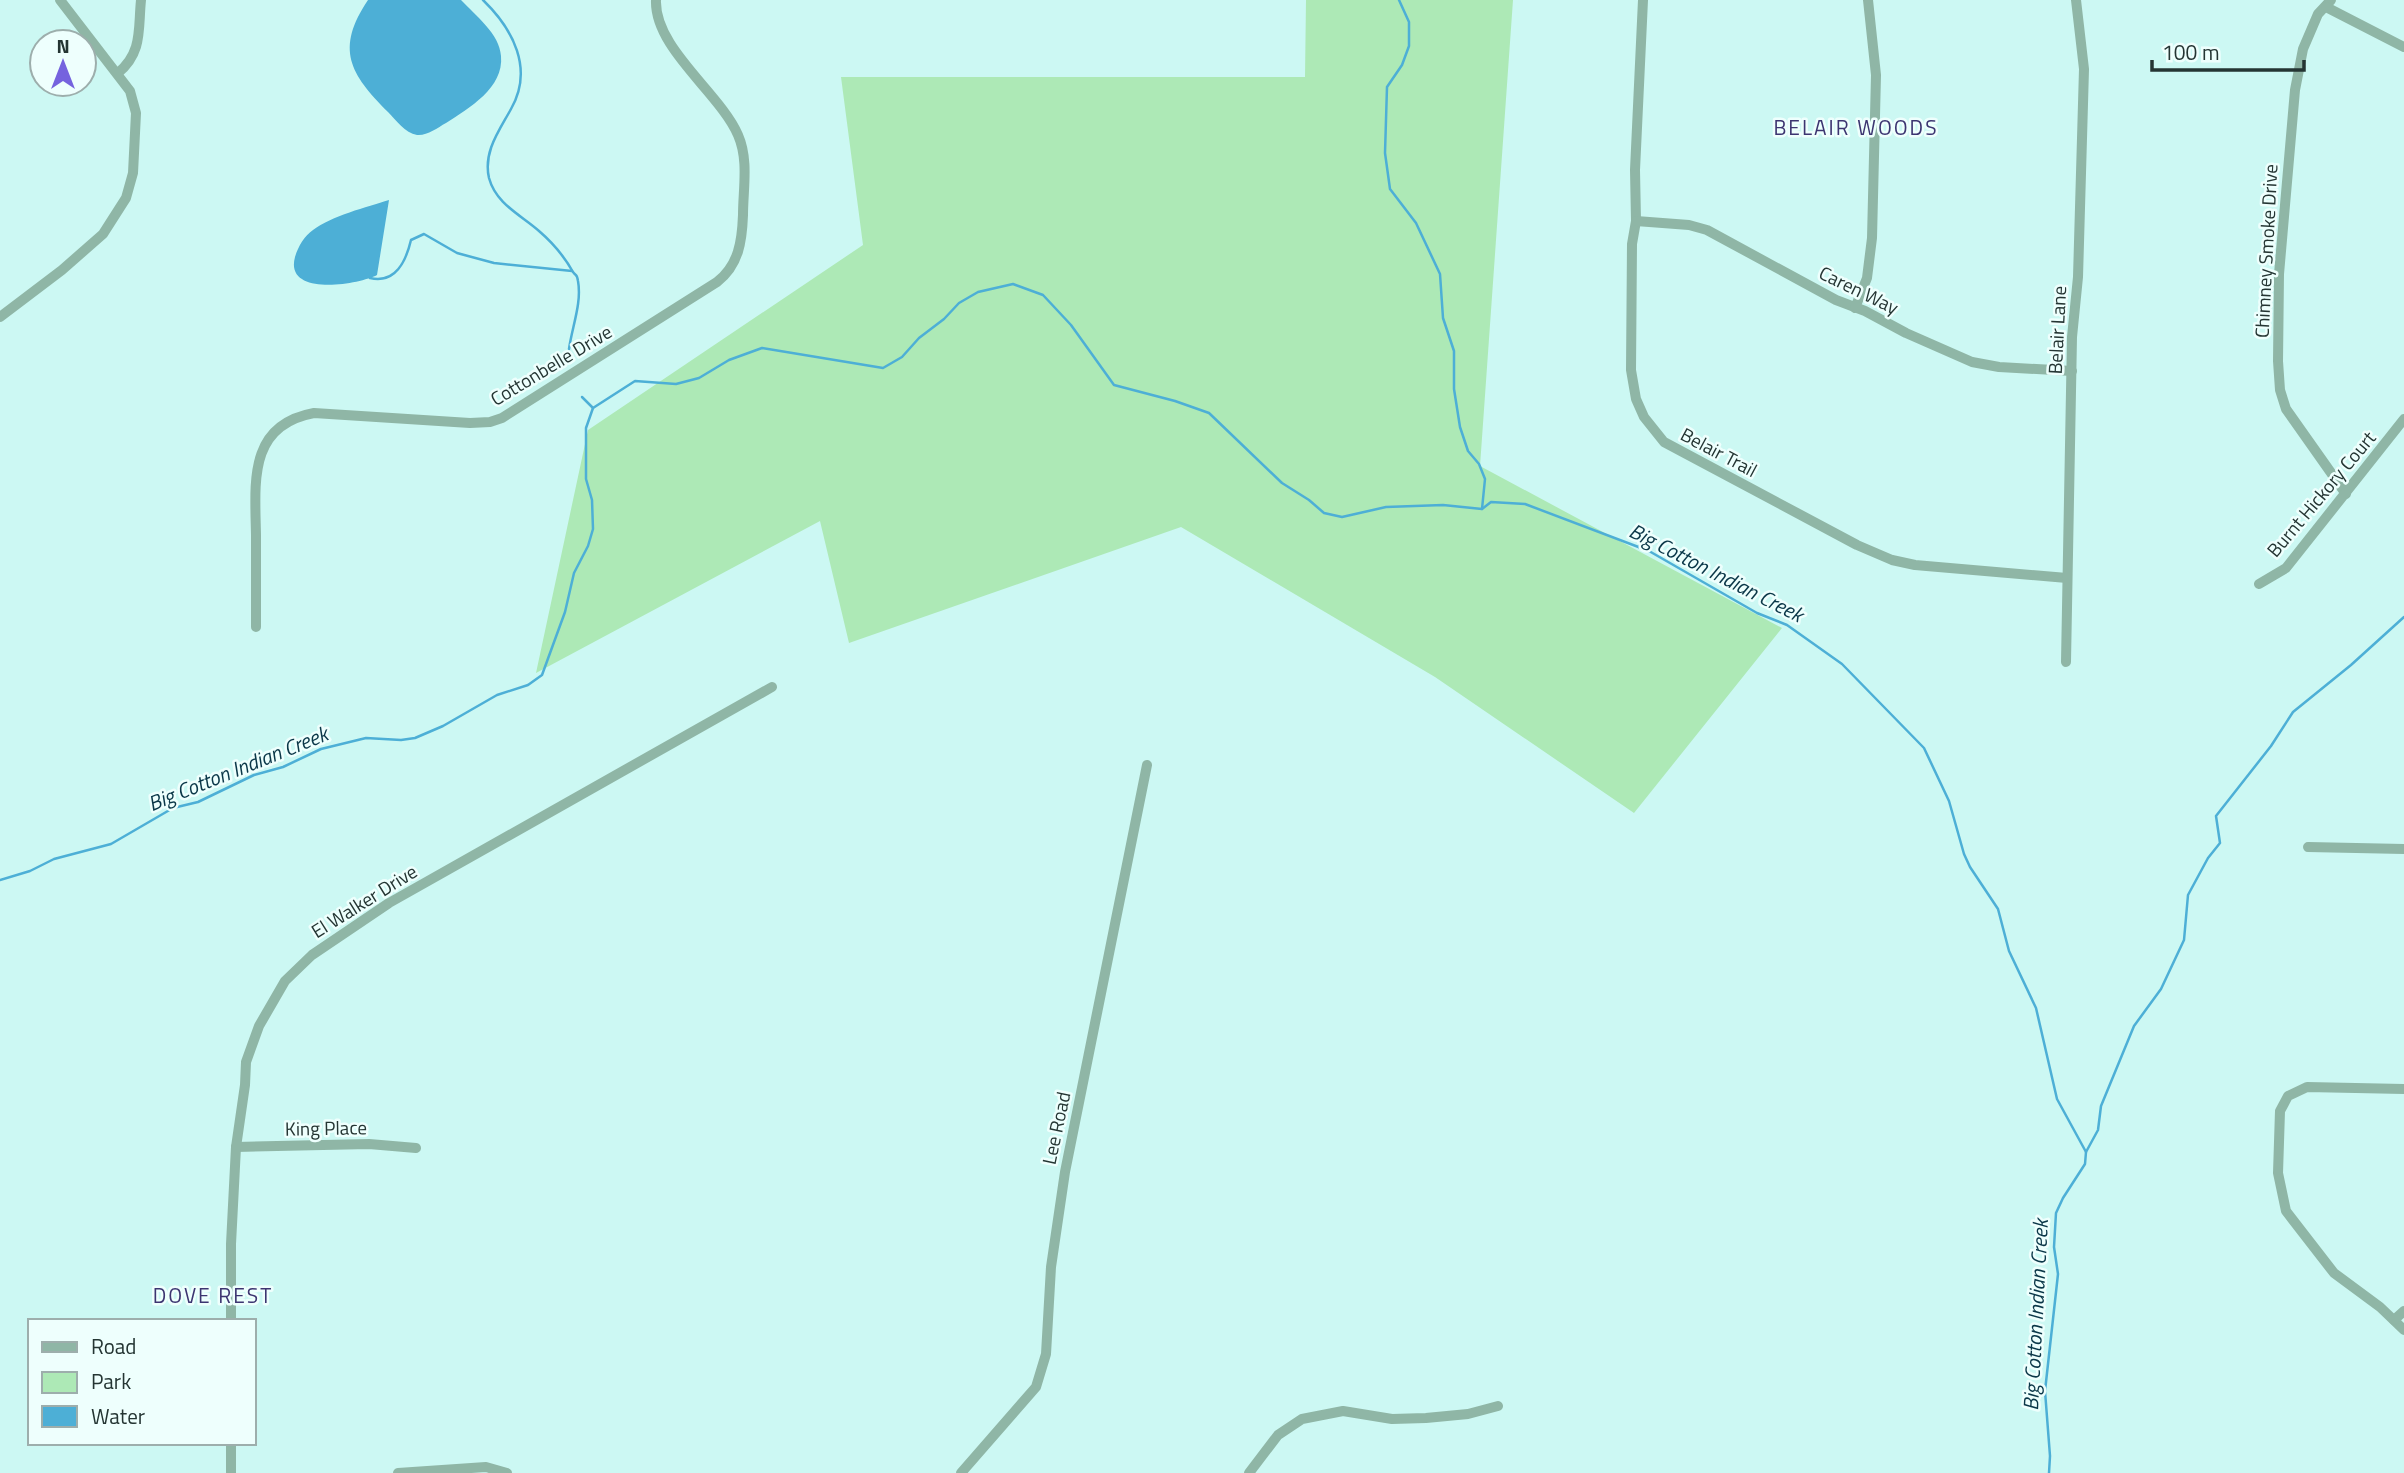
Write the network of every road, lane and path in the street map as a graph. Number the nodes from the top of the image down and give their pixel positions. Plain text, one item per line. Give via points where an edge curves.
1 (60, 0) edge
2 (141, 0) edge
3 (656, 0) edge
4 (1643, 0) edge
5 (1868, 0) edge
6 (2076, 0) edge
7 (2329, 3) edge
8 (2404, 47) edge
9 (118, 73) junction
10 (1636, 221) junction
11 (1855, 307) junction
12 (0, 317) edge
13 (2072, 371) junction
14 (2404, 419) edge
15 (2346, 494) junction
16 (2067, 578) junction
17 (2259, 584) dead end
18 (256, 627) dead end
19 (2066, 662) dead end
20 (772, 687) dead end
21 (1147, 765) dead end
22 (2308, 847) dead end
23 (2404, 849) edge
24 (2404, 1089) edge
25 (236, 1147) junction
26 (416, 1148) dead end
27 (2404, 1311) edge
28 (231, 1319) edge
29 (2394, 1320) junction
30 (2404, 1330) edge
31 (1498, 1406) dead end
32 (231, 1445) edge
33 (231, 1473) edge
34 (398, 1473) edge
35 (507, 1473) edge
36 (961, 1473) edge
37 (1250, 1473) edge

1 - 9 street
2 - 9 street via 136,51
3 - 18 street, Cottonbelle Drive via 666,35 741,143 742,230 734,263 717,282 502,418 470,423 314,413 277,430 256,470
4 - 10 street, Belair Trail
5 - 11 street via 1876,75 1872,238 1867,278
6 - 13 street, Belair Lane via 2084,69
7 - 8 street
7 - 15 street, Chimney Smoke Drive via 2318,14 2303,49 2295,90 2279,274 2278,361 2286,409
9 - 12 street via 130,91 136,113 134,169 126,198 93,244
10 - 11 street, Caren Way via 1707,230
10 - 16 street, Belair Trail via 1631,370 1644,417 1664,442 1892,560
11 - 13 street, Caren Way via 1972,362
13 - 16 street, Belair Lane
14 - 15 street, Burnt Hickory Court
15 - 17 street, Burnt Hickory Court via 2286,568
16 - 19 street, Belair Lane
20 - 25 street, El Walker Drive via 389,903 297,967 259,1026 246,1062
21 - 36 street, Lee Road via 1065,1172 1051,1267 1046,1354 1035,1387
22 - 23 street
24 - 29 street via 2307,1087 2288,1096 2280,1111 2278,1174 2286,1212 2334,1273
25 - 26 street, King Place via 369,1144
25 - 28 street, El Walker Drive
27 - 29 street
29 - 30 street
31 - 37 street via 1426,1418 1392,1419 1343,1411 1302,1419 1278,1435
32 - 33 street
34 - 35 street via 486,1467

